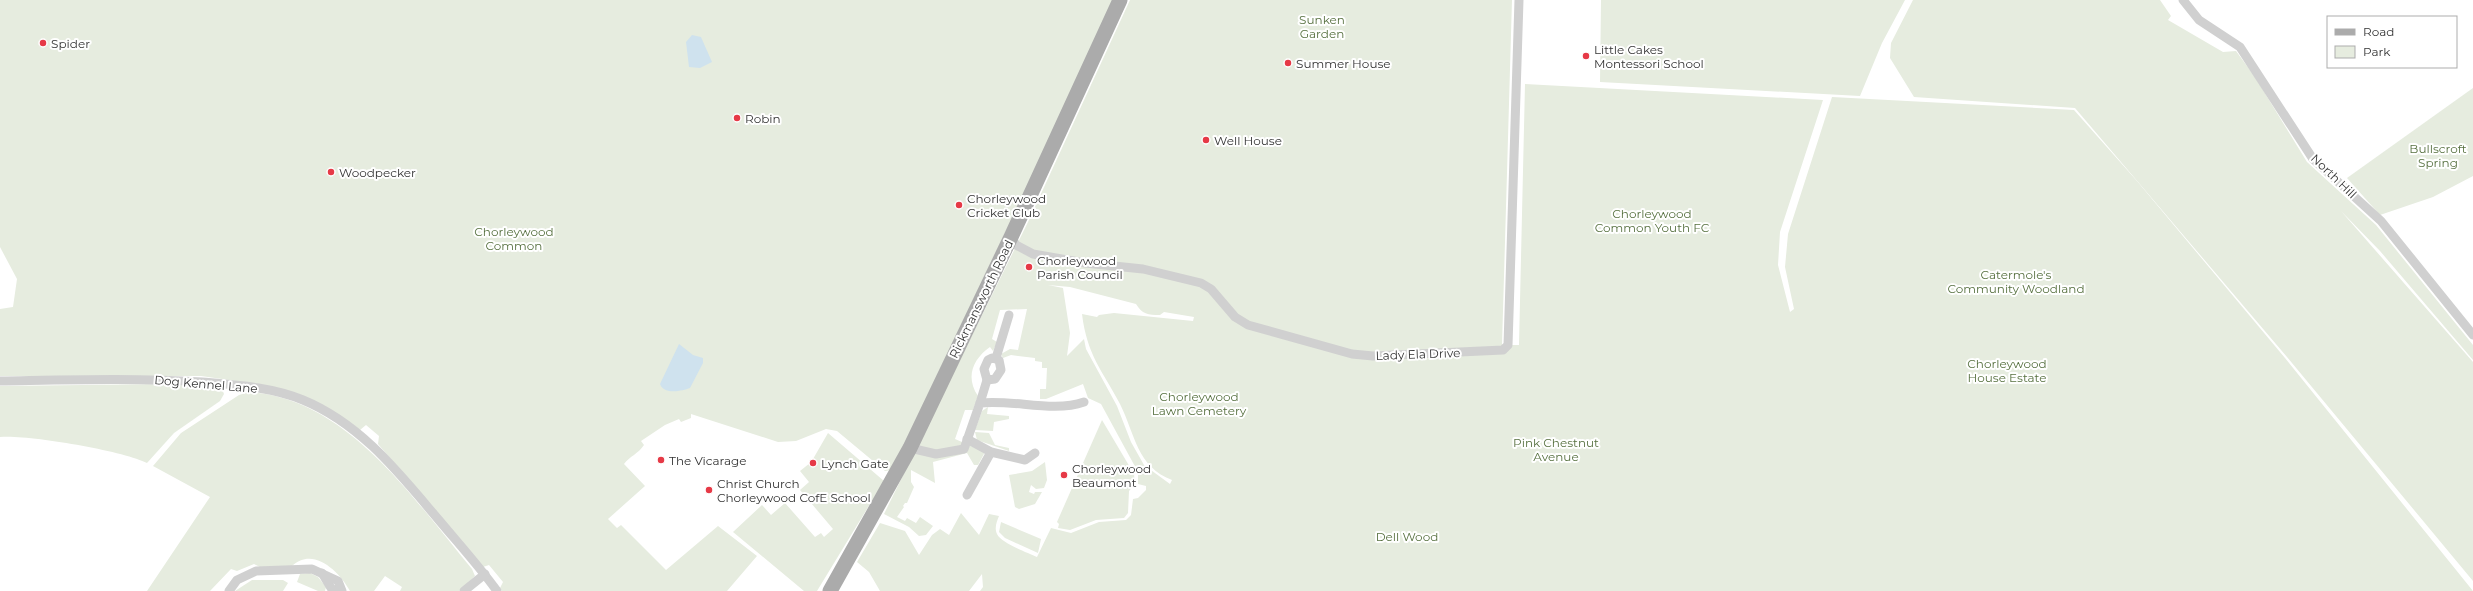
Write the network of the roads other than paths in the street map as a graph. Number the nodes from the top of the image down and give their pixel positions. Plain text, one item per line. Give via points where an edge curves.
1 (1120, 0) edge
2 (1519, 0) edge
3 (2183, 0) edge
4 (1011, 236) junction
5 (1009, 315) dead end
6 (2473, 335) edge
7 (996, 358) junction
8 (987, 380) junction
9 (0, 381) edge
10 (1084, 402) dead end
11 (980, 403) junction
12 (967, 439) junction
13 (910, 448) junction
14 (991, 452) junction
15 (1035, 453) dead end
16 (967, 495) dead end
17 (321, 572) junction
18 (485, 574) junction
19 (229, 591) edge
20 (336, 591) edge
21 (342, 591) edge
22 (464, 591) edge
23 (498, 591) edge
24 (830, 591) edge

1 - 4 main road, Rickmansworth Road
2 - 4 street, Lady Ela Drive via 1508,345 1503,350 1373,356 1346,353 1248,325 1235,317 1211,289 1201,283 1143,269 1033,254 1016,245
3 - 6 street, North Hill via 2199,20 2240,47 2313,159 2381,221
4 - 13 main road, Rickmansworth Road
5 - 7 street
7 - 8 street via 988,360 985,364 984,373
7 - 8 street via 1001,364 999,375 991,381
8 - 11 street
9 - 18 street, Dog Kennel Lane via 142,378 230,384 269,390 303,400 331,414 377,449 399,471
10 - 11 street via 1071,407 997,401
11 - 12 street
12 - 13 street via 964,449 936,454
12 - 14 street
13 - 24 main road, Rickmansworth Road
14 - 15 street via 1025,460
14 - 16 street
17 - 19 street via 312,569 256,571 237,580
17 - 20 street via 331,588
17 - 21 street via 338,581
18 - 22 street
18 - 23 street, Dog Kennel Lane

